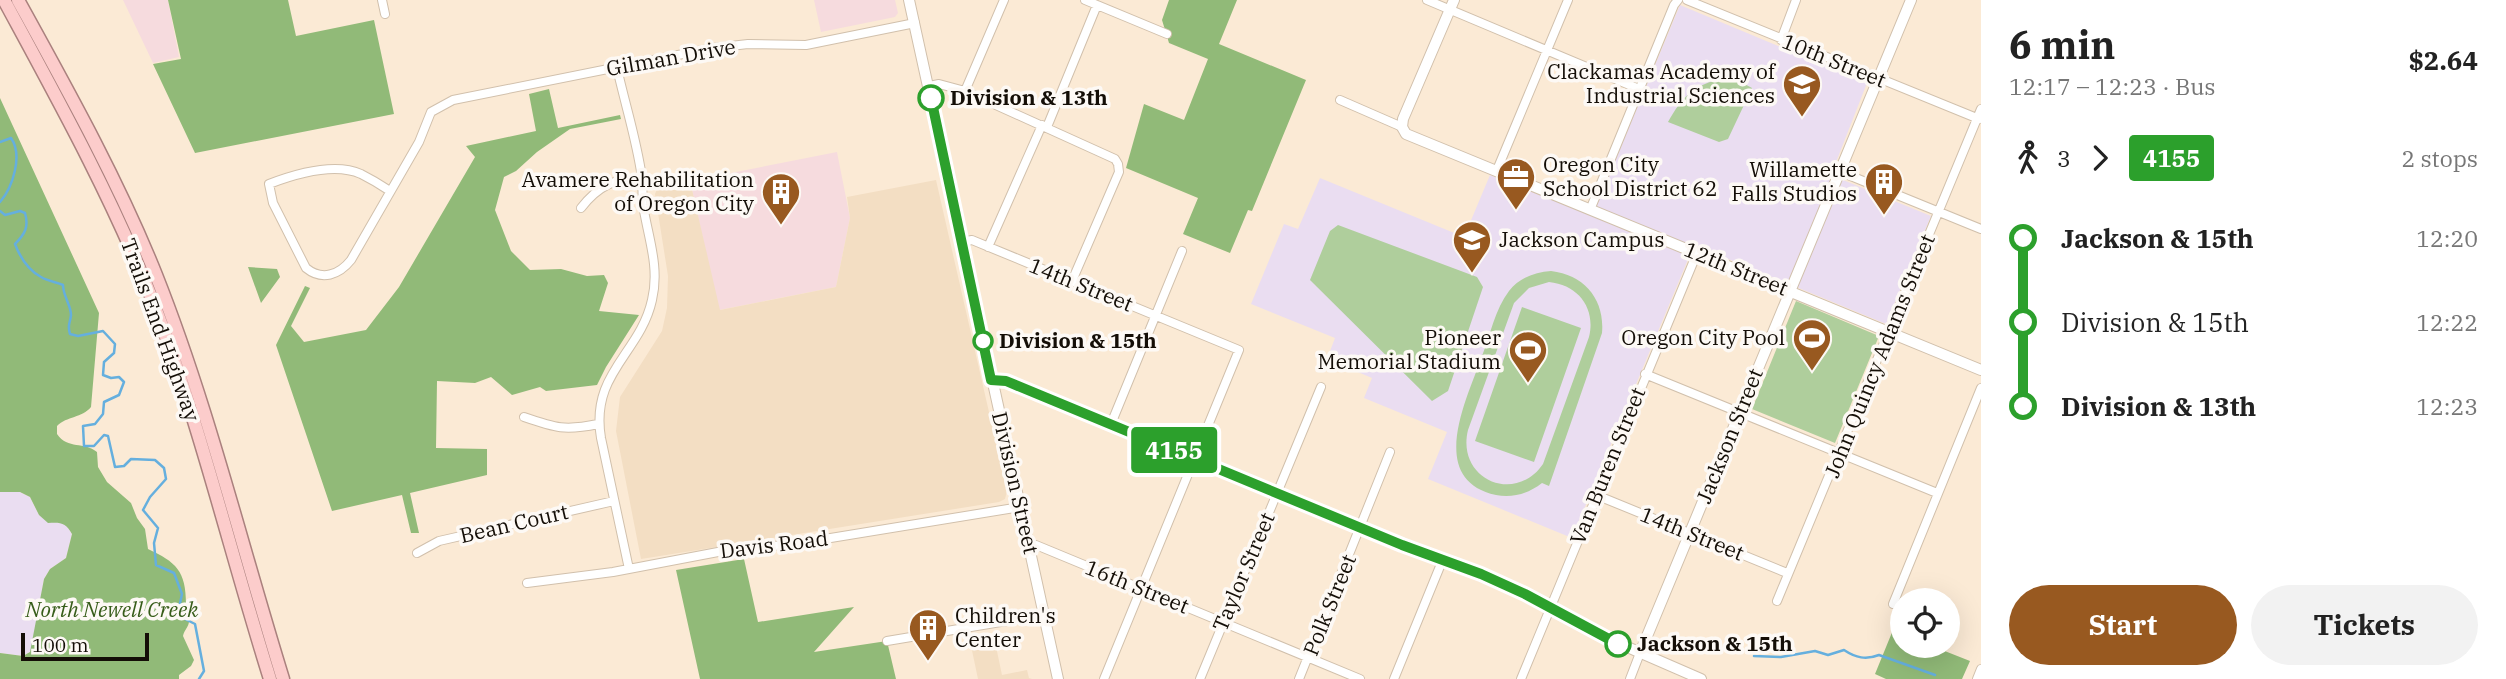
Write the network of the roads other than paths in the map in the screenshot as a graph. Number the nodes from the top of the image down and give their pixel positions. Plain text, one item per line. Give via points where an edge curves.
1 (4, 0) edge
2 (18, 0) edge
3 (382, 0) edge
4 (909, 0) edge
5 (1004, 0) edge
6 (1085, 0) edge
7 (1427, 0) edge
8 (1454, 0) edge
9 (1568, 0) edge
10 (1678, 0) edge
11 (1687, 0) edge
12 (1796, 0) edge
13 (1911, 0) edge
14 (1103, 4) edge
15 (1449, 10) junction
16 (385, 14) dead end
17 (915, 23) junction
18 (1167, 34) dead end
19 (1781, 40) junction
20 (1547, 49) junction
21 (617, 68) junction
22 (1879, 79) junction
23 (929, 86) junction
24 (1639, 89) junction
25 (965, 91) junction
26 (1340, 100) dead end
27 (1981, 109) edge
28 (1979, 119) edge
29 (1044, 126) junction
30 (1402, 127) junction
31 (1497, 170) junction
32 (1841, 172) junction
33 (642, 178) junction
34 (390, 191) junction
35 (581, 208) dead end
36 (1590, 210) junction
37 (1939, 212) junction
38 (1981, 229) edge
39 (962, 242) junction
40 (988, 247) junction
41 (1182, 251) dead end
42 (1697, 253) junction
43 (1072, 281) junction
44 (1789, 291) junction
45 (1156, 316) junction
46 (1889, 333) junction
47 (1981, 370) edge
48 (1645, 374) junction
49 (991, 380) junction
50 (1321, 387) dead end
51 (1981, 388) edge
52 (1740, 412) junction
53 (524, 418) dead end
54 (598, 424) junction
55 (1111, 424) junction
56 (1390, 452) dead end
57 (1839, 454) junction
58 (1194, 458) junction
59 (1278, 493) junction
60 (1937, 494) junction
61 (1596, 495) junction
62 (614, 501) junction
63 (1020, 507) junction
64 (1360, 527) junction
65 (1690, 533) junction
66 (1030, 547) junction
67 (417, 553) dead end
68 (1443, 559) junction
69 (629, 569) junction
70 (1787, 573) junction
71 (527, 583) dead end
72 (1899, 588) edge
73 (1141, 589) junction
74 (1777, 601) dead end
75 (1550, 608) junction
76 (1044, 615) junction
77 (1223, 622) junction
78 (887, 641) dead end
79 (1640, 653) junction
80 (1308, 657) junction
81 (1981, 668) edge
82 (270, 679) edge
83 (283, 679) edge
84 (1058, 679) edge
85 (1104, 679) edge
86 (1200, 679) edge
87 (1299, 679) edge
88 (1360, 679) edge
89 (1394, 679) edge
90 (1521, 679) edge
91 (1630, 679) edge
92 (1701, 679) edge
93 (1977, 679) edge

1 - 82 highway, Trails End Highway via 88,156 152,300 193,417
2 - 83 highway, Trails End Highway via 97,148 155,273 194,382
3 - 16 street
4 - 17 street, Division Street
5 - 25 street
6 - 14 street
7 - 15 street
8 - 15 street
9 - 20 street
10 - 24 street
11 - 19 street, 10th Street
12 - 19 street
13 - 22 street, Jackson Street
14 - 18 street
14 - 29 street
15 - 20 street
15 - 30 street
17 - 21 street, Gilman Drive via 820,42 730,46
17 - 23 street, Division Street
19 - 22 street, 10th Street
20 - 24 street
20 - 31 street
21 - 33 street
21 - 34 street, Gilman Drive via 453,100 431,111
22 - 28 street, 10th Street
22 - 32 street, Jackson Street
23 - 25 street
23 - 39 street, Division Street
24 - 36 street
25 - 29 street
26 - 30 street, 12th Street
27 - 28 street, John Quincy Adams Street
28 - 37 street, John Quincy Adams Street
29 - 40 street
29 - 43 street via 1118,164 1119,172
30 - 31 street, 12th Street via 1410,136
31 - 36 street, 12th Street
32 - 37 street
32 - 44 street, Jackson Street
33 - 35 street via 609,183
33 - 54 street via 654,254 654,290 634,342 607,382
34 - 34 street via 345,267 321,276 301,260 270,196 269,184 340,169 361,174
36 - 42 street, 12th Street
37 - 38 street
37 - 46 street, John Quincy Adams Street
39 - 40 street, 14th Street via 972,240
39 - 49 street, Division Street
40 - 43 street, 14th Street
41 - 45 street
42 - 44 street, 12th Street
42 - 48 street, Van Buren Street
43 - 45 street, 14th Street
44 - 46 street, 12th Street
44 - 52 street, Jackson Street
45 - 55 street
45 - 58 street, 14th Street via 1239,349
46 - 47 street, 12th Street
46 - 57 street, John Quincy Adams Street
48 - 52 street
48 - 61 street, Van Buren Street
49 - 55 street via 1006,381
49 - 63 street, Division Street
50 - 59 street, Taylor Street
51 - 60 street
52 - 57 street
52 - 65 street, Jackson Street
53 - 54 street via 560,429
54 - 62 street
55 - 58 street
56 - 64 street, Polk Street
57 - 60 street
57 - 70 street, John Quincy Adams Street
58 - 59 street
58 - 73 street
59 - 64 street
59 - 77 street, Taylor Street
60 - 72 street
61 - 65 street, 14th Street
61 - 75 street, Van Buren Street
62 - 67 street, Bean Court via 439,541
62 - 69 street
63 - 66 street, Division Street
63 - 69 street, Davis Road
64 - 68 street
64 - 80 street, Polk Street
65 - 70 street, 14th Street
65 - 79 street, Jackson Street
66 - 73 street, 16th Street via 1036,545
66 - 76 street, Division Street
68 - 75 street
68 - 89 street
69 - 71 street, Davis Road
70 - 74 street, John Quincy Adams Street
73 - 77 street, 16th Street
73 - 85 street
75 - 79 street
75 - 90 street, Van Buren Street
76 - 78 street
76 - 84 street, Division Street
77 - 80 street, 16th Street
77 - 86 street, Taylor Street
79 - 91 street, Jackson Street
79 - 92 street
80 - 87 street, Polk Street
80 - 88 street, 16th Street
81 - 93 street

